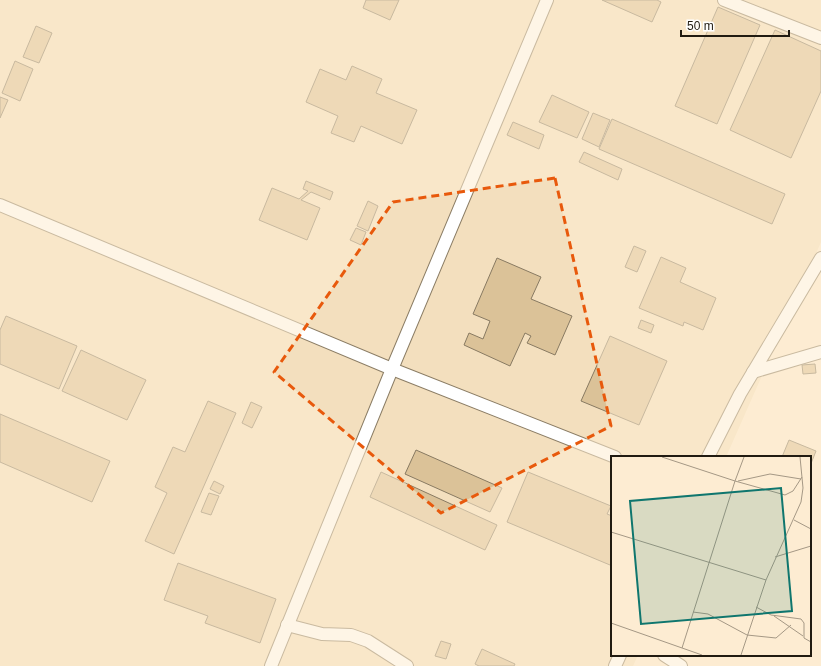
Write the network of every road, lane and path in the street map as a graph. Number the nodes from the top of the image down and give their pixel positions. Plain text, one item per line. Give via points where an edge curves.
1 (547, 0) edge
2 (724, 0) edge
3 (821, 38) edge
4 (0, 205) edge
5 (821, 258) edge
6 (821, 352) edge
7 (392, 369) junction
8 (753, 372) junction
9 (612, 456) edge
10 (709, 456) edge
11 (287, 625) junction
12 (620, 656) edge
13 (666, 656) edge
14 (271, 666) edge
15 (407, 666) edge
16 (615, 666) edge
17 (681, 666) edge

1 - 7 street
2 - 3 street
4 - 7 street
5 - 8 street
6 - 8 street
7 - 9 street
7 - 11 street
8 - 10 street
11 - 14 street
11 - 15 street via 322,634 351,635 368,641
12 - 16 street
13 - 17 street

